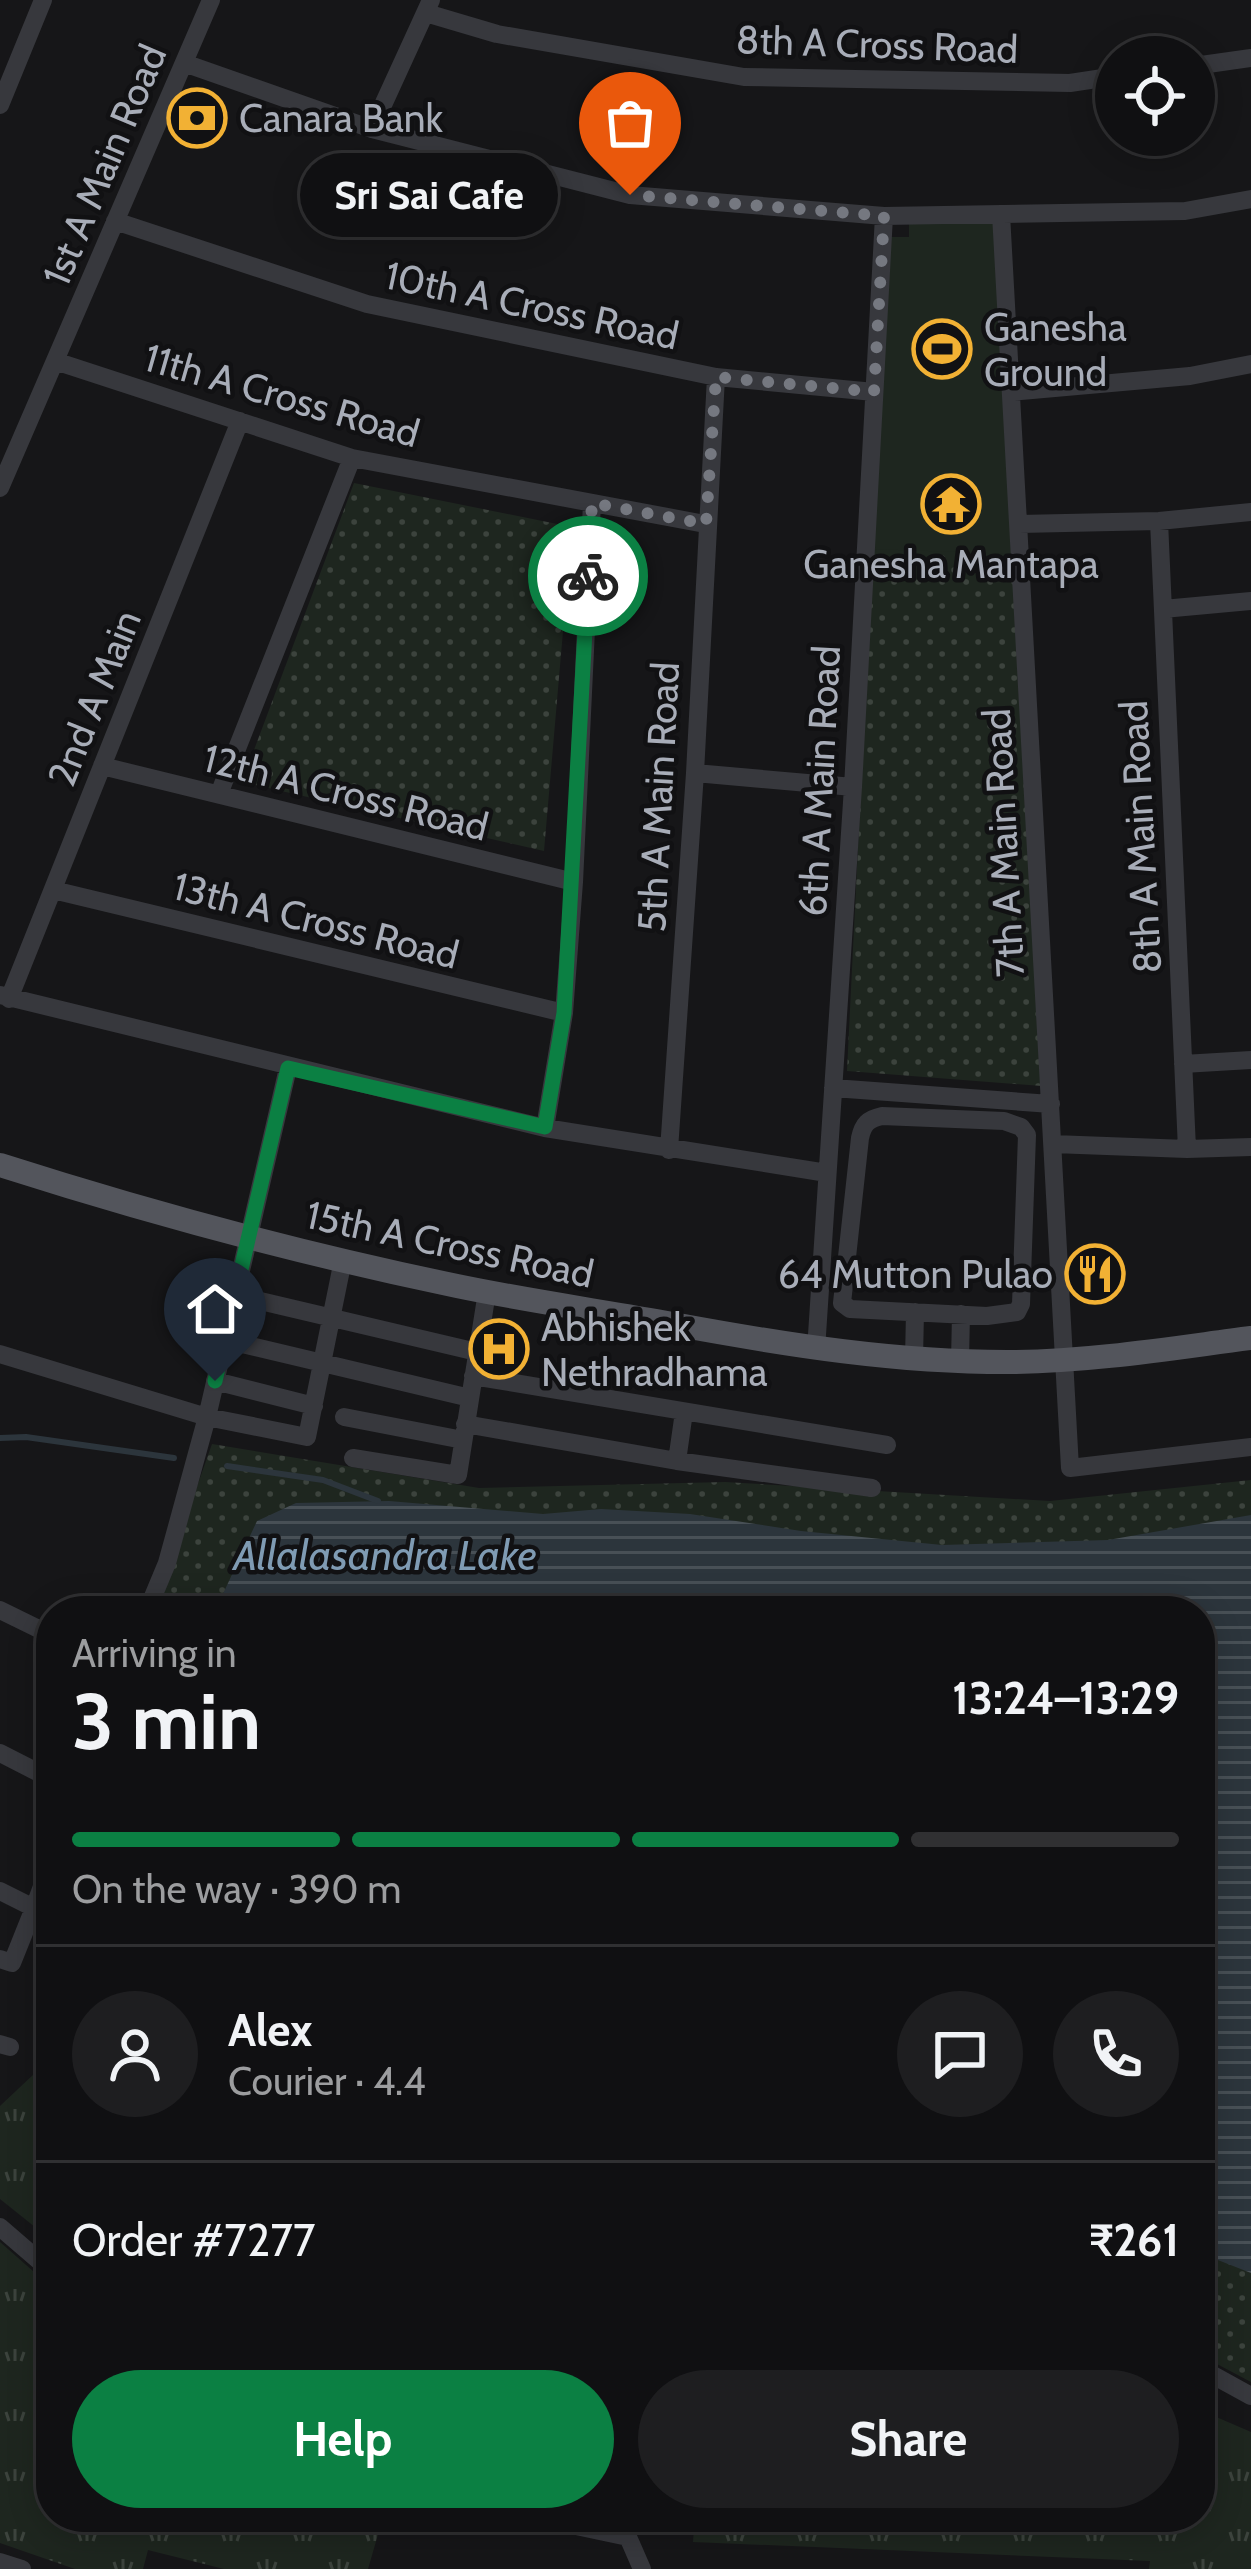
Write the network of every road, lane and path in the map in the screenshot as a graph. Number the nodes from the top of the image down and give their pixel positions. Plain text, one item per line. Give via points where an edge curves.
1 (43, 0) edge
2 (211, 0) edge
3 (428, 6) edge
4 (1251, 58) edge
5 (184, 62) junction
6 (1215, 63) edge
7 (1095, 79) edge
8 (0, 106) edge
9 (372, 129) junction
10 (1251, 199) edge
11 (1001, 214) junction
12 (884, 216) junction
13 (116, 221) junction
14 (55, 361) junction
15 (1251, 364) edge
16 (716, 377) junction
17 (874, 392) junction
18 (1011, 392) junction
19 (241, 421) junction
20 (352, 458) junction
21 (0, 488) edge
22 (592, 503) junction
23 (1251, 512) edge
24 (1159, 521) junction
25 (706, 524) junction
26 (1019, 524) junction
27 (1251, 601) edge
28 (1163, 609) junction
29 (1251, 621) edge
30 (102, 766) junction
31 (695, 773) junction
32 (853, 787) junction
33 (219, 794) junction
34 (574, 882) junction
35 (52, 890) junction
36 (4, 997) edge
37 (564, 1013) junction
38 (1251, 1060) edge
39 (1183, 1064) junction
40 (288, 1068) junction
41 (833, 1088) junction
42 (1051, 1104) junction
43 (545, 1127) junction
44 (1053, 1144) junction
45 (1251, 1147) edge
46 (1187, 1149) junction
47 (669, 1150) junction
48 (0, 1165) edge
49 (827, 1173) junction
50 (248, 1237) junction
51 (343, 1260) junction
52 (487, 1292) junction
53 (235, 1294) junction
54 (915, 1312) junction
55 (961, 1314) junction
56 (332, 1317) junction
57 (1251, 1338) edge
58 (225, 1340) junction
59 (816, 1350) junction
60 (477, 1352) junction
61 (0, 1354) edge
62 (914, 1359) junction
63 (960, 1361) junction
64 (1065, 1361) junction
65 (323, 1363) junction
66 (473, 1376) junction
67 (215, 1381) junction
68 (470, 1398) junction
69 (314, 1406) junction
70 (684, 1412) junction
71 (207, 1417) junction
72 (344, 1417) dead end
73 (464, 1432) junction
74 (887, 1444) dead end
75 (1251, 1447) edge
76 (353, 1458) dead end
77 (677, 1461) junction
78 (872, 1488) dead end
79 (153, 1596) edge
80 (0, 1610) edge
81 (36, 1628) edge
82 (0, 1753) edge
83 (36, 1771) edge
84 (0, 1892) edge
85 (36, 1903) edge
86 (34, 1908) junction
87 (0, 1959) edge
88 (0, 2227) edge
89 (36, 2258) edge
90 (1215, 2376) edge
91 (1251, 2396) edge
92 (604, 2532) edge
93 (0, 2562) edge
94 (22, 2569) edge
95 (642, 2569) edge

1 - 8 street
2 - 5 street, 1st A Main Road
3 - 7 street, 8th A Cross Road via 497,34 744,77
3 - 9 street
4 - 6 street
5 - 9 street
5 - 13 street, 1st A Main Road
9 - 12 street via 630,195
10 - 11 street via 1185,211
11 - 12 street
11 - 18 street, 7th A Main Road
12 - 17 street, 6th A Main Road
13 - 14 street, 1st A Main Road
13 - 16 street, 10th A Cross Road via 367,304
14 - 19 street, 11th A Cross Road
14 - 21 street, 1st A Main Road
15 - 18 street
16 - 17 street, 10th A Cross Road
16 - 25 street, 5th A Main Road
17 - 32 street, 6th A Main Road
18 - 26 street, 7th A Main Road
19 - 20 street, 11th A Cross Road
19 - 30 street, 2nd A Main
20 - 22 street, 11th A Cross Road
20 - 33 street
22 - 25 street, 11th A Cross Road
22 - 34 street
23 - 24 street
24 - 26 street
24 - 28 street, 8th A Main Road
25 - 31 street, 5th A Main Road
26 - 42 street, 7th A Main Road
27 - 28 street
27 - 29 street
28 - 39 street, 8th A Main Road
30 - 33 street, 12th A Cross Road
30 - 35 street, 2nd A Main
31 - 32 street
31 - 47 street, 5th A Main Road
32 - 41 street, 6th A Main Road
33 - 34 street, 12th A Cross Road
34 - 37 street
35 - 36 street, 2nd A Main
35 - 37 street, 13th A Cross Road
36 - 40 street
37 - 43 street
38 - 39 street
39 - 46 street, 8th A Main Road
40 - 43 street
40 - 50 street
41 - 42 street
41 - 49 street, 6th A Main Road
42 - 44 street, 7th A Main Road
43 - 47 street
44 - 46 street
44 - 64 street, 7th A Main Road
45 - 46 street
47 - 49 street
48 - 50 main road, 15th A Cross Road
49 - 59 street, 6th A Main Road
50 - 51 main road, 15th A Cross Road
50 - 53 street
51 - 52 main road, 15th A Cross Road
51 - 56 street
52 - 59 main road, 15th A Cross Road
52 - 60 street
53 - 56 street
53 - 58 street
54 - 55 street
54 - 55 street via 842,1303 860,1138 871,1118 1004,1121 1027,1135 1021,1304 1005,1316
54 - 62 street
55 - 63 street
56 - 60 street
56 - 65 street
57 - 64 main road, 15th A Cross Road
58 - 65 street
58 - 67 street
59 - 62 main road, 15th A Cross Road
60 - 66 street
61 - 71 street
62 - 63 main road, 15th A Cross Road
63 - 64 main road, 15th A Cross Road
64 - 75 street, 7th A Main Road via 1070,1468
65 - 68 street
65 - 69 street
66 - 68 street
66 - 70 street
67 - 69 street
67 - 71 street
68 - 73 street
69 - 71 street via 308,1437
70 - 74 street
70 - 77 street
71 - 79 street
72 - 73 street
73 - 76 street via 458,1474
73 - 77 street
77 - 78 street
80 - 81 street
82 - 83 street
84 - 86 street
85 - 86 street
86 - 87 street via 12,1963
88 - 89 street
90 - 91 street
92 - 95 street via 628,2537
93 - 94 street

